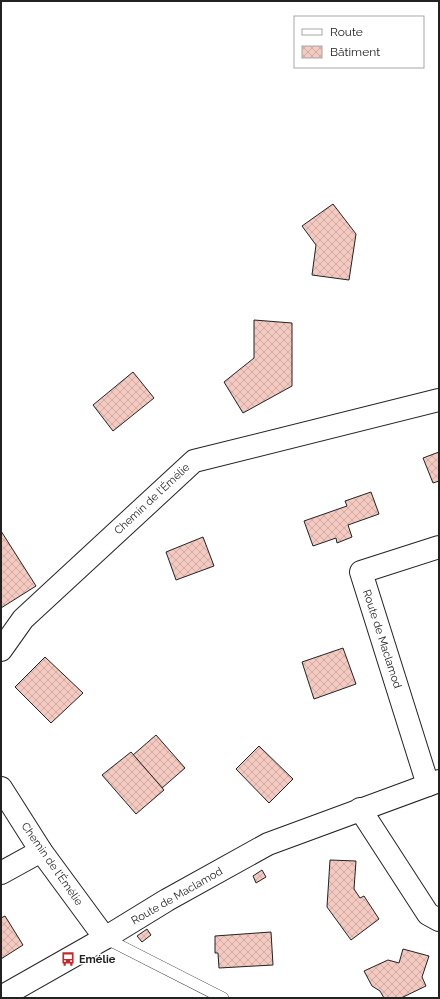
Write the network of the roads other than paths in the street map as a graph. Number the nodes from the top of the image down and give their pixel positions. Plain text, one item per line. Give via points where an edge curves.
1 (439, 400) edge
2 (439, 546) edge
3 (1, 650) edge
4 (434, 783) edge
5 (1, 788) edge
6 (360, 809) junction
7 (41, 851) junction
8 (1, 873) edge
9 (439, 920) edge
10 (105, 938) junction
11 (1, 997) edge
12 (223, 998) edge

1 - 3 street, Chemin de l'Émélie via 194,461 23,619
2 - 4 street, Route de Maclamod via 361,572
4 - 6 street, Route de Maclamod
5 - 7 street, Chemin de l'Émélie
6 - 9 street via 428,914
6 - 10 street, Route de Maclamod via 268,844
7 - 8 street
7 - 10 street, Chemin de l'Émélie
10 - 11 street, Route de Maclamod
10 - 12 lane

